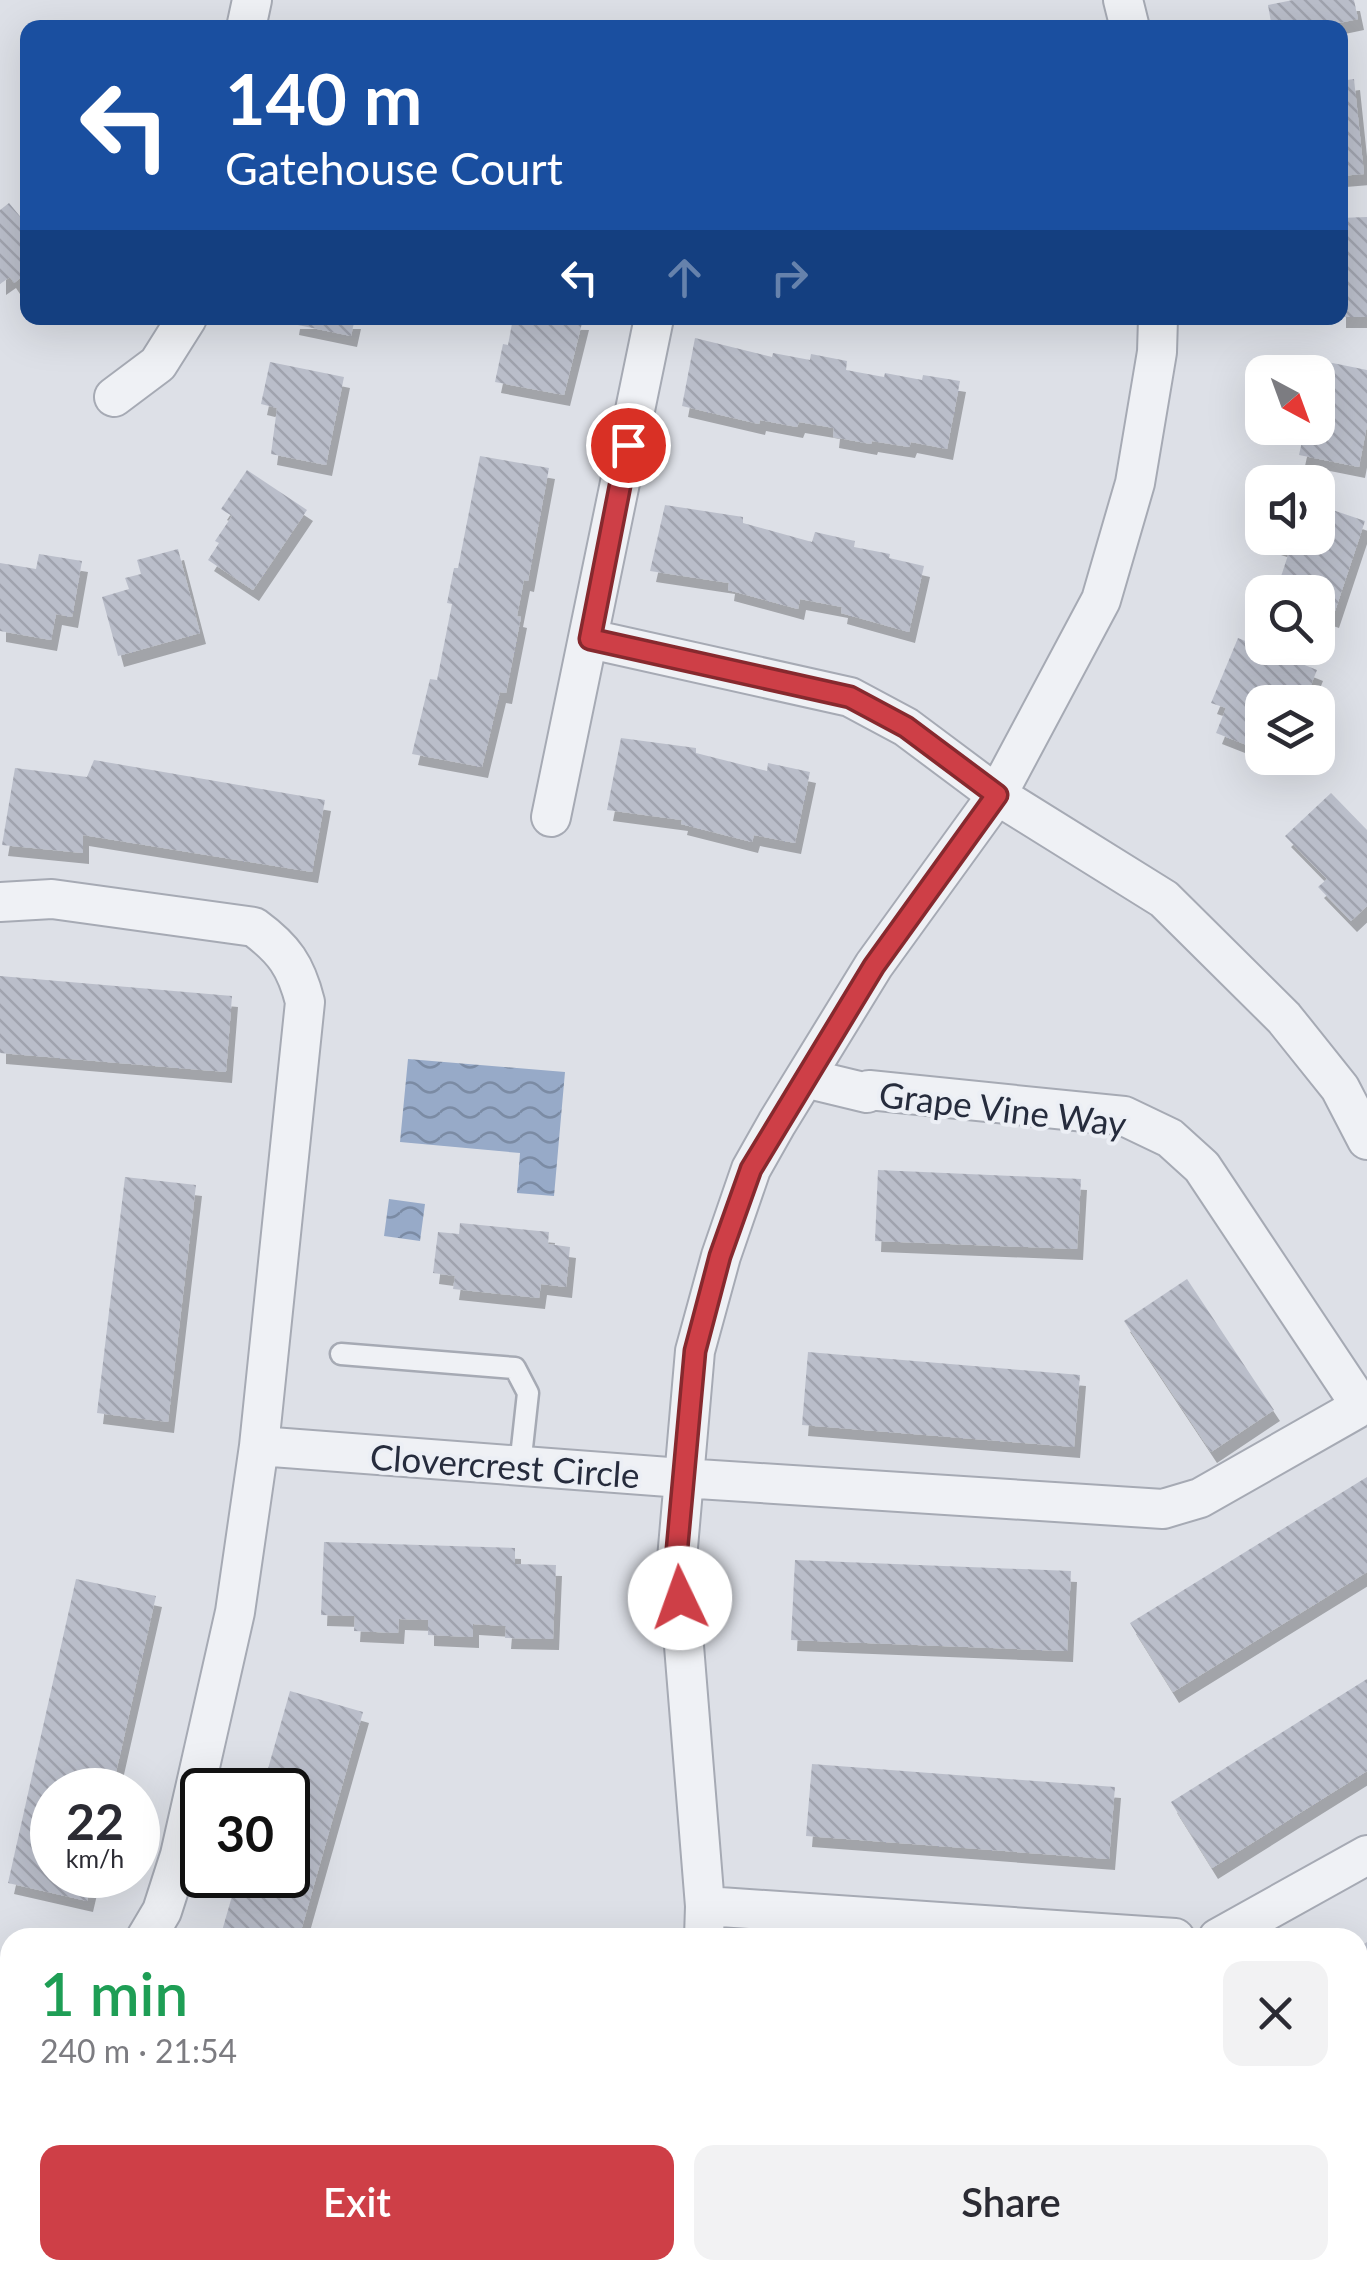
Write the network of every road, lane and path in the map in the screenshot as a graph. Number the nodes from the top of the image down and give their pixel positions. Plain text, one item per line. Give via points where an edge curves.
1 (183, 325) edge
2 (653, 325) edge
3 (1158, 325) edge
4 (114, 397) dead end
5 (590, 639) junction
6 (997, 795) junction
7 (551, 817) dead end
8 (0, 902) edge
9 (804, 1078) junction
10 (1367, 1140) edge
11 (341, 1354) dead end
12 (1364, 1405) edge
13 (259, 1446) junction
14 (520, 1466) junction
15 (682, 1478) junction
16 (1367, 1855) edge
17 (705, 1922) edge
18 (152, 1928) edge
19 (881, 1928) edge
20 (1236, 1928) edge

1 - 4 street via 158,364
2 - 5 street
3 - 6 street via 1135,483 1101,600
5 - 6 street via 850,697 906,727
5 - 7 street
6 - 9 street via 874,966
6 - 10 street via 1164,898 1284,1018 1340,1088
8 - 13 street via 52,899 254,927 298,972 306,1002
9 - 12 street, Grape Vine Way via 866,1093 1124,1116 1170,1138 1202,1167
9 - 15 street via 751,1169 720,1256 695,1351
11 - 14 lane via 515,1368 528,1393
12 - 15 street, Clovercrest Circle via 1200,1498 1163,1508
13 - 14 street, Clovercrest Circle
13 - 18 street via 231,1631 180,1855
14 - 15 street, Clovercrest Circle
15 - 17 street via 676,1560
16 - 20 street
17 - 19 street

